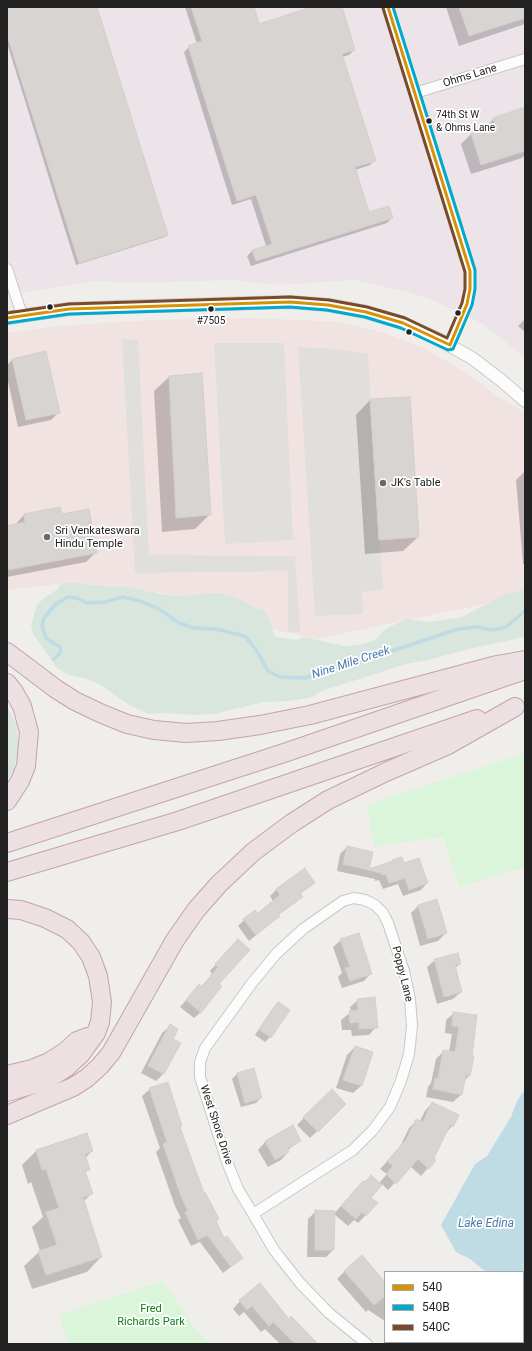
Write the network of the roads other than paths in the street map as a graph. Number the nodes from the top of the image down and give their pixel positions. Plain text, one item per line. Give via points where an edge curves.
1 (388, 7) edge
2 (525, 60) edge
3 (415, 93) junction
4 (7, 269) edge
5 (22, 315) junction
6 (7, 318) edge
7 (450, 345) junction
8 (525, 401) edge
9 (7, 652) edge
10 (525, 660) edge
11 (525, 670) edge
12 (7, 683) edge
13 (520, 705) edge
14 (7, 801) edge
15 (7, 843) edge
16 (7, 872) edge
17 (333, 907) joint
18 (7, 909) edge
19 (96, 1033) junction
20 (7, 1076) edge
21 (7, 1092) edge
22 (7, 1115) edge
23 (253, 1214) junction
24 (368, 1344) edge

1 - 3 street
2 - 3 street, Ohms Lane
3 - 7 street via 470,271 467,304
4 - 5 street
5 - 6 street
5 - 7 street via 70,309 290,302 366,312 403,323
7 - 8 street via 472,358
9 - 10 highway via 75,702 100,714 154,730 186,732 225,730 310,715
11 - 15 highway via 287,752
12 - 14 highway via 22,706 29,732 26,766
13 - 16 highway via 178,821
13 - 22 highway via 448,745 328,800 253,852 196,910 175,940 114,1047 100,1066 73,1087
17 - 23 street, West Shore Drive via 303,929 276,954 213,1036 200,1062 200,1077 227,1162
17 - 23 street, Poppy Lane via 354,898 375,904 383,913 404,971 410,999 412,1026 409,1054 390,1107 373,1130 353,1150
18 - 19 highway via 21,910 45,918 67,929 81,942 91,958 100,986 102,1002
19 - 20 highway via 77,1041 49,1062
19 - 21 highway via 80,1055 67,1067 51,1077
23 - 24 street, West Shore Drive via 274,1250 300,1283 329,1313

